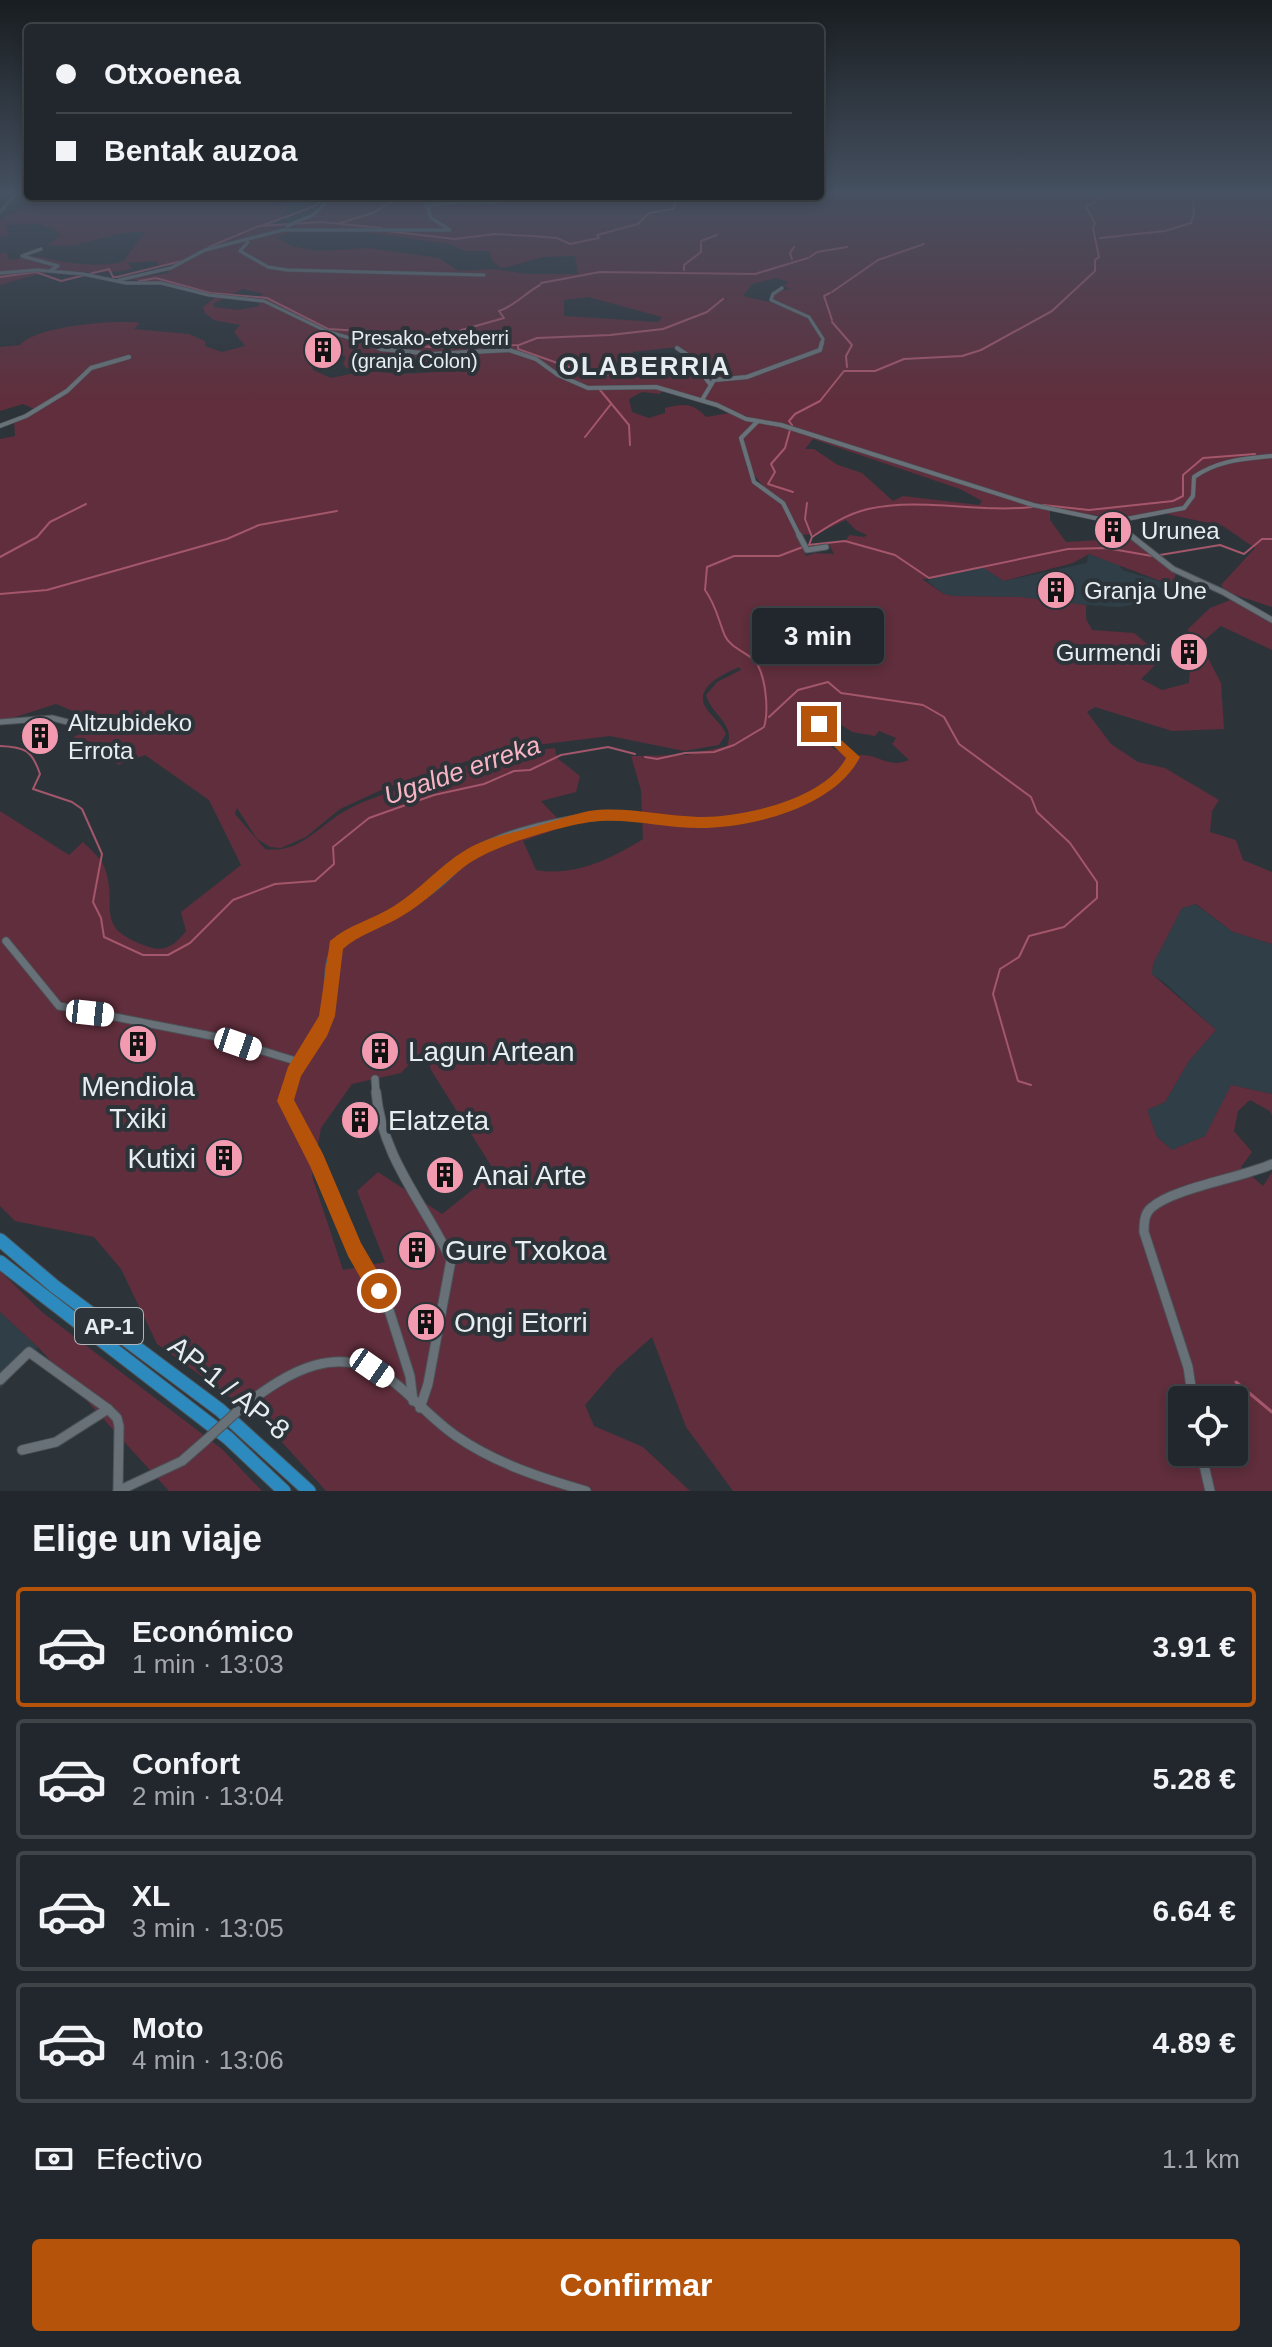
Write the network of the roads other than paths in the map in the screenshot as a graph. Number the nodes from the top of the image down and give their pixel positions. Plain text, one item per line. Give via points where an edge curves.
1 (42, 262) edge
2 (182, 262) edge
3 (262, 262) edge
4 (48, 271) junction
5 (0, 273) edge
6 (484, 275) dead end
7 (120, 280) junction
8 (782, 288) dead end
9 (677, 348) dead end
10 (129, 357) dead end
11 (710, 384) junction
12 (702, 400) junction
13 (757, 422) junction
14 (0, 426) edge
15 (1272, 456) edge
16 (1114, 522) junction
17 (826, 547) dead end
18 (1272, 620) edge
19 (0, 722) edge
20 (819, 724) dead end
21 (79, 725) dead end
22 (6, 941) dead end
23 (299, 1062) junction
24 (375, 1079) dead end
25 (1272, 1164) edge
26 (0, 1240) edge
27 (0, 1262) edge
28 (0, 1380) edge
29 (1191, 1386) edge
30 (417, 1405) junction
31 (108, 1409) junction
32 (22, 1450) dead end
33 (1204, 1466) edge
34 (118, 1491) edge
35 (284, 1491) edge
36 (309, 1491) edge
37 (586, 1491) edge
38 (1210, 1491) edge

1 - 4 street via 58,266
2 - 7 street
3 - 6 street via 275,268
4 - 5 street
4 - 7 street
7 - 12 street via 264,301 326,331 381,349 432,354 509,350 588,388 656,387
8 - 11 street via 771,300 814,322 823,339 820,350 747,377 720,378
9 - 11 street via 697,363
10 - 14 street via 91,368 67,391
11 - 12 street
12 - 13 street
13 - 16 street via 781,425 1033,505
13 - 17 street via 741,438 747,466 758,485 788,510 804,547
15 - 16 street via 1205,466 1194,477 1193,496 1184,508
16 - 18 street via 1187,581 1223,592
19 - 21 street via 52,718
20 - 23 street via 852,752 847,769 830,786 766,814 700,823 626,814 588,817 481,848 423,895 336,946 327,1016
22 - 23 street via 59,1006 217,1037
23 - 30 street via 287,1107 389,1310
24 - 30 street via 391,1153 451,1260 428,1384
25 - 29 street via 1169,1199 1150,1209 1144,1220
26 - 36 highway, AP-1 / AP-8 / AP-1 via 238,1424
27 - 35 highway, AP-1 / AP-8 / AP-1 via 228,1438
28 - 31 street via 29,1352
30 - 34 street, bridge via 372,1368 350,1362 300,1369 270,1384 182,1461
30 - 37 street via 491,1456
31 - 32 street via 56,1442
31 - 34 street via 119,1426
33 - 38 street

